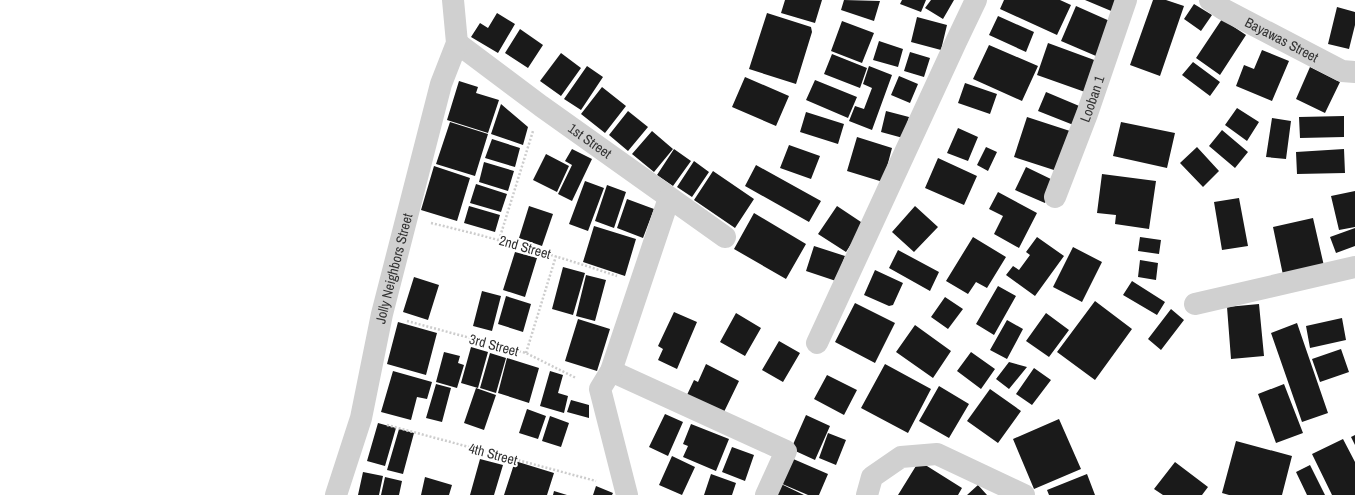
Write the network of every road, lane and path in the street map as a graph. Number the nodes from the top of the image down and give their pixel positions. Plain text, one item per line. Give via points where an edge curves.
1 (453, 0) edge
2 (976, 0) edge
3 (1126, 0) edge
4 (1210, 0) edge
5 (457, 43) junction
6 (1355, 72) edge
7 (541, 106) junction
8 (1055, 197) dead end
9 (670, 198) junction
10 (407, 217) junction
11 (725, 236) dead end
12 (499, 240) junction
13 (556, 256) junction
14 (1355, 267) edge
15 (640, 284) junction
16 (1195, 304) dead end
17 (382, 314) junction
18 (817, 343) dead end
19 (526, 353) junction
20 (611, 371) junction
21 (600, 389) junction
22 (361, 418) junction
23 (631, 493) edge
24 (336, 495) edge
25 (766, 495) edge
26 (867, 495) edge
27 (1024, 495) edge

1 - 5 street
2 - 18 street
3 - 8 street, Looban 1
4 - 6 street, Bayawas Street via 1342,71
5 - 7 street, 1st Street
5 - 10 street, Jolly Neighbors Street via 441,84
7 - 9 street, 1st Street
7 - 12 path
9 - 11 street, 1st Street
9 - 15 street
10 - 12 path, 2nd Street
10 - 17 street, Jolly Neighbors Street
12 - 13 path, 2nd Street
13 - 15 path, 2nd Street
13 - 19 path
14 - 16 street
15 - 20 street
17 - 19 path, 3rd Street
17 - 22 street, Jolly Neighbors Street
19 - 21 path, 3rd Street
20 - 21 street
20 - 25 street via 786,451
21 - 23 street
22 - 23 path, 4th Street
22 - 24 street, Jolly Neighbors Street
26 - 27 street via 872,477 901,456 937,454

